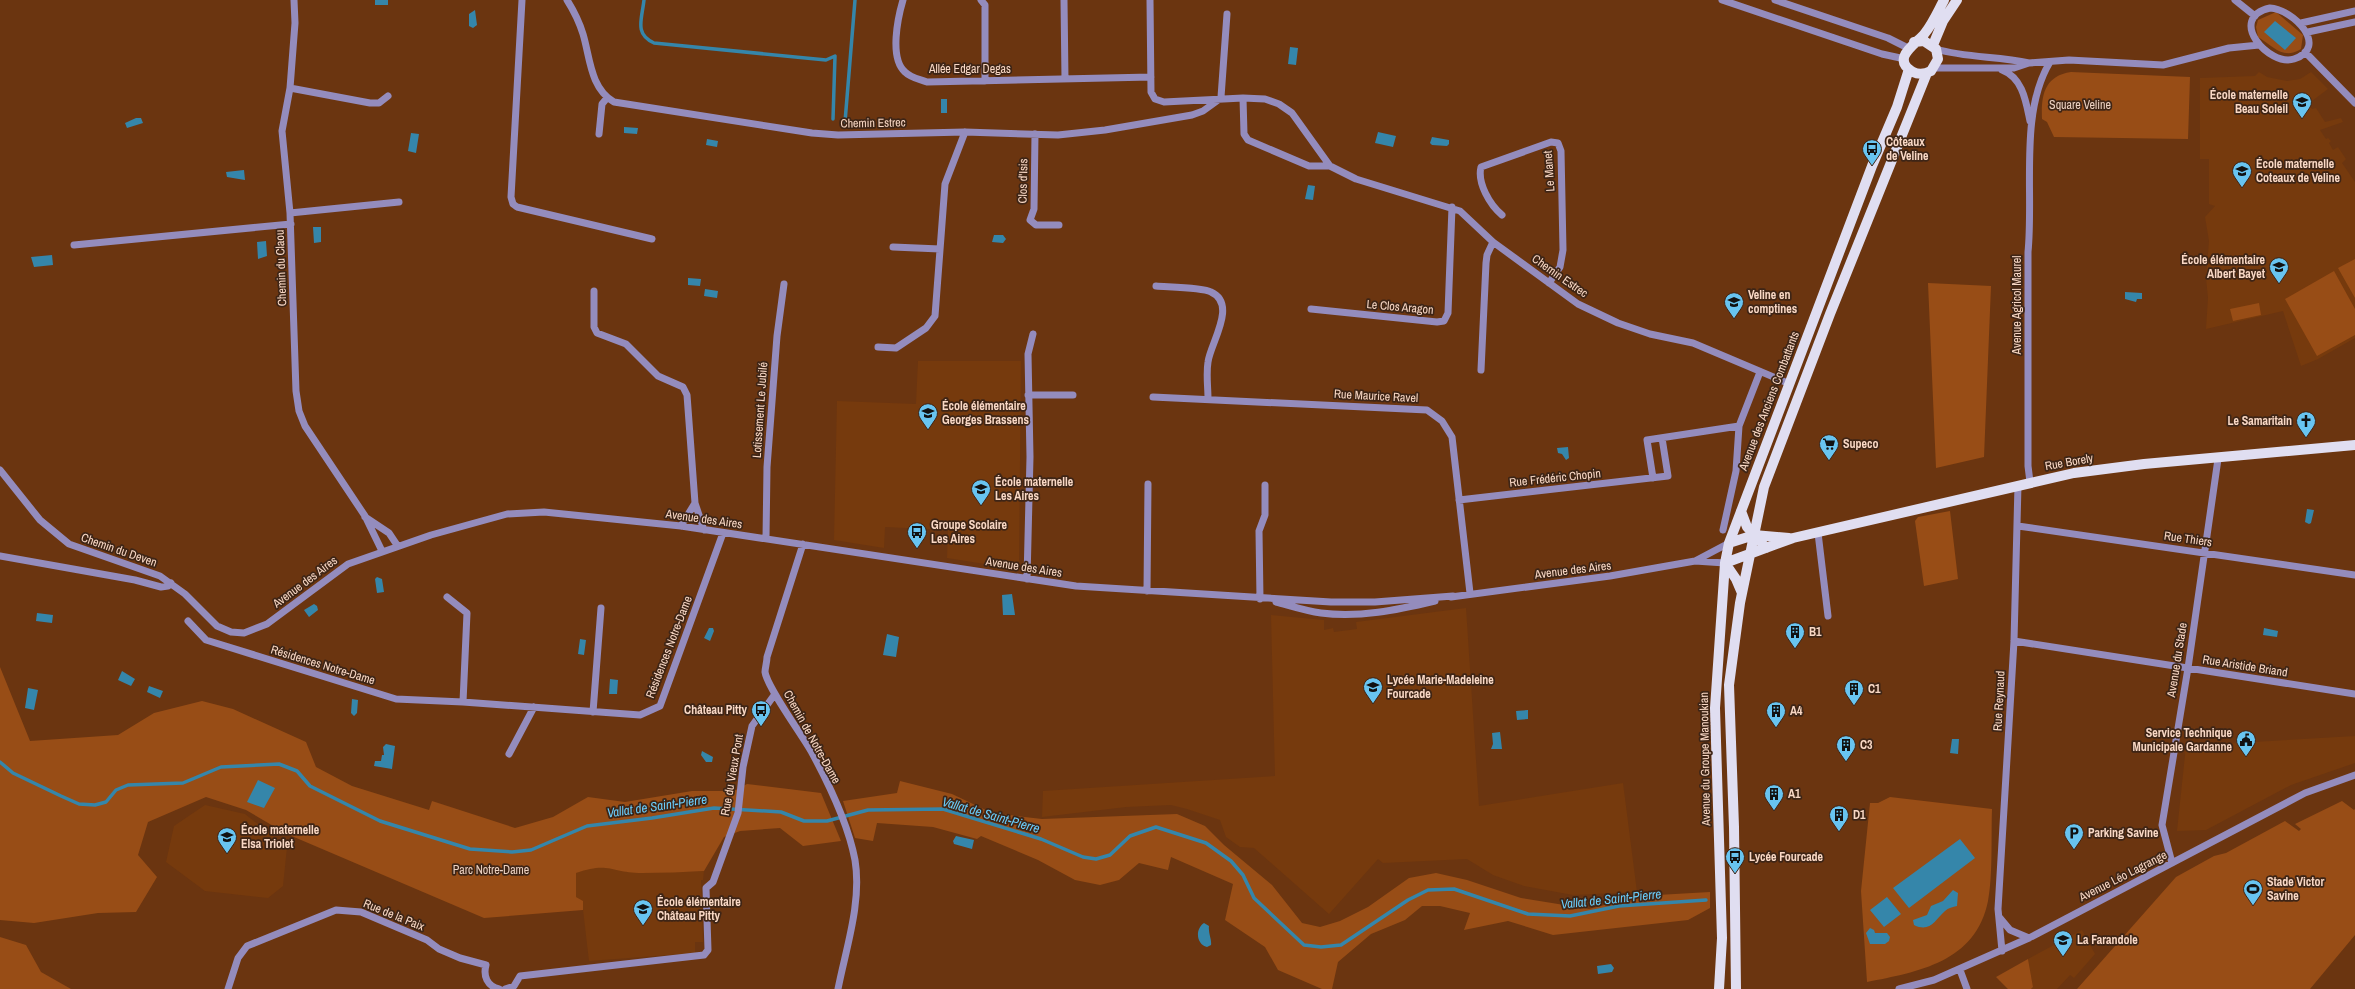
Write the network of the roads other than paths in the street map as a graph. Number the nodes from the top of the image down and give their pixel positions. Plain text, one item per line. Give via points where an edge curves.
1 (294, 0) edge
2 (522, 0) edge
3 (567, 0) edge
4 (903, 0) edge
5 (982, 0) edge
6 (1064, 0) edge
7 (1150, 0) edge
8 (1722, 0) edge
9 (1775, 0) edge
10 (1944, 0) edge
11 (1957, 0) edge
12 (2235, 0) edge
13 (2355, 11) edge
14 (1227, 14) dead end
15 (2255, 16) junction
16 (2355, 22) edge
17 (2301, 23) junction
18 (2308, 32) junction
19 (1911, 45) junction
20 (2259, 45) junction
21 (1934, 47) junction
22 (2305, 52) junction
23 (1905, 59) junction
24 (2050, 62) junction
25 (2029, 63) junction
26 (1909, 69) junction
27 (2000, 69) junction
28 (1930, 70) junction
29 (1151, 77) junction
30 (1065, 79) junction
31 (985, 81) junction
32 (290, 88) junction
33 (388, 96) dead end
34 (1221, 97) junction
35 (607, 98) junction
36 (1243, 98) junction
37 (2355, 102) edge
38 (2031, 127) junction
39 (964, 132) junction
40 (599, 134) dead end
41 (1035, 134) junction
42 (1330, 166) junction
43 (399, 202) dead end
44 (1452, 206) junction
45 (290, 213) junction
46 (1502, 215) dead end
47 (291, 224) junction
48 (1059, 225) dead end
49 (652, 239) dead end
50 (1493, 242) junction
51 (74, 245) dead end
52 (893, 247) dead end
53 (940, 248) junction
54 (1550, 283) junction
55 (784, 284) dead end
56 (1156, 286) dead end
57 (594, 291) dead end
58 (1311, 309) dead end
59 (1033, 334) dead end
60 (878, 347) dead end
61 (1481, 370) dead end
62 (1760, 372) junction
63 (1790, 384) junction
64 (1028, 395) junction
65 (1073, 395) dead end
66 (1153, 397) dead end
67 (1208, 399) junction
68 (1739, 426) junction
69 (1662, 438) junction
70 (2355, 446) edge
71 (2218, 459) junction
72 (0, 470) edge
73 (1653, 478) junction
74 (2030, 482) junction
75 (1148, 484) dead end
76 (1265, 485) dead end
77 (2018, 485) junction
78 (1459, 500) junction
79 (695, 503) junction
80 (1741, 511) junction
81 (365, 516) junction
82 (681, 526) junction
83 (2018, 526) junction
84 (704, 530) junction
85 (1723, 530) dead end
86 (723, 533) junction
87 (1818, 533) junction
88 (1754, 535) junction
89 (766, 538) junction
90 (1793, 538) junction
91 (1729, 543) junction
92 (803, 544) junction
93 (397, 545) junction
94 (1766, 548) junction
95 (382, 551) junction
96 (1715, 551) junction
97 (2204, 553) junction
98 (1750, 555) junction
99 (0, 556) edge
100 (1696, 561) junction
101 (1725, 563) junction
102 (2355, 575) edge
103 (1027, 579) junction
104 (171, 582) junction
105 (1147, 591) junction
106 (1470, 593) junction
107 (1742, 593) junction
108 (185, 594) joint
109 (1453, 596) junction
110 (447, 597) dead end
111 (1260, 599) junction
112 (601, 608) dead end
113 (1828, 616) dead end
114 (188, 621) dead end
115 (2014, 641) junction
116 (2188, 668) junction
117 (775, 694) junction
118 (2355, 694) edge
119 (462, 702) junction
120 (534, 707) junction
121 (593, 712) junction
122 (509, 754) dead end
123 (2355, 775) edge
124 (2172, 863) junction
125 (2000, 917) junction
126 (2030, 938) junction
127 (2002, 952) junction
128 (1960, 970) junction
129 (228, 989) edge
130 (498, 989) edge
131 (506, 989) edge
132 (838, 989) edge
133 (1719, 989) edge
134 (1736, 989) edge
135 (1899, 989) edge
136 (1967, 989) edge

1 - 32 street, Chemin du Claou via 295,23
2 - 49 street via 512,204
3 - 35 street via 583,34 592,73 598,87
4 - 31 street, Allée Edgar Degas via 896,34 898,63 904,71 914,78 927,82
5 - 31 street via 985,5
6 - 30 street
7 - 29 street
8 - 23 street via 1882,54
9 - 19 street
10 - 19 main road via 1924,34
11 - 21 main road via 1943,21
12 - 15 street
13 - 17 street
14 - 34 street
15 - 17 street via 2262,10 2279,9
15 - 20 street via 2250,24 2251,34
16 - 18 street
17 - 18 street
18 - 22 street
19 - 21 main road via 1924,41
19 - 23 main road
20 - 22 street via 2281,59 2291,60
20 - 24 street via 2229,48 2163,65 2069,60
21 - 25 street via 1956,55
21 - 28 main road via 1938,59
22 - 37 street
23 - 26 main road
24 - 25 street
24 - 38 street, Avenue Agricol Maurel via 2037,87
25 - 27 street
26 - 28 main road via 1917,74
26 - 63 main road, Avenue des Anciens Combattants via 1897,107 1872,166
27 - 28 street
27 - 38 street, Avenue Agricol Maurel via 2008,72 2020,85
28 - 88 main road, Avenue des Anciens Combattants via 1790,417 1764,486
29 - 30 street, Allée Edgar Degas
29 - 34 street via 1151,92 1155,99 1164,102
30 - 31 street, Allée Edgar Degas
32 - 33 street via 370,103 379,103
32 - 45 street, Chemin du Claou via 282,131
34 - 36 street, Chemin Estrec
34 - 41 street, Chemin Estrec via 1203,111 1192,115 1104,130 1058,135
35 - 39 street, Chemin Estrec via 622,104 812,133
35 - 40 street via 602,104
36 - 42 street, Chemin Estrec via 1265,99 1279,104 1292,113
36 - 42 street, Chemin Estrec via 1244,134 1248,140 1310,166
38 - 74 street, Avenue Agricol Maurel via 2031,222 2028,252
39 - 41 street, Chemin Estrec
39 - 53 street via 945,184
41 - 48 street, Clos d'Isis via 1034,209 1030,220 1036,225
42 - 44 street, Chemin Estrec via 1356,179
43 - 45 street
44 - 50 street, Chemin Estrec
44 - 58 street, Le Clos Aragon via 1448,313 1444,321
45 - 47 street, Chemin du Claou
46 - 54 street, Le Manet via 1491,206 1479,174 1481,167 1550,142 1558,144 1561,151 1563,250 1560,267
47 - 51 street
47 - 81 street, Chemin du Claou via 296,391 299,411 305,426
50 - 54 street, Chemin Estrec
50 - 61 street via 1486,263
52 - 53 street
53 - 60 street via 935,316 926,328 896,348
54 - 62 street, Chemin Estrec via 1578,304 1618,323 1650,334 1693,343
55 - 89 street, Lotissement Le Jubilé via 777,336 768,460
56 - 67 street via 1210,291 1221,305 1221,325 1208,361
57 - 79 street via 594,327 597,333 626,344 658,376 683,387 687,395
59 - 64 street via 1028,354
62 - 63 street, Chemin Estrec
62 - 68 street
63 - 80 main road, Avenue des Anciens Combattants
64 - 65 street
64 - 103 street via 1030,456
66 - 67 street, Rue Maurice Ravel
67 - 78 street, Rue Maurice Ravel via 1427,410 1442,421 1452,437
68 - 69 street
68 - 85 street via 1736,471
69 - 73 street, Rue Frédéric Chopin via 1668,476
69 - 73 street via 1647,440
70 - 71 main road, Rue Borely
71 - 74 main road, Rue Borely via 2138,465 2074,473
71 - 97 street, Avenue du Stade
72 - 104 street, Chemin du Deven via 40,520 69,544
73 - 78 street, Rue Frédéric Chopin
74 - 77 main road, Rue Borely
75 - 105 street
76 - 111 street via 1265,515 1259,532
77 - 83 street, Rue Reynaud
77 - 87 main road, Rue Borely
78 - 106 street, Rue Maurice Ravel
79 - 82 street
79 - 84 street
80 - 88 main road via 1747,527
80 - 91 main road, Avenue des Anciens Combattants
81 - 93 street, Chemin du Claou via 389,533
81 - 95 street, Chemin du Claou
82 - 84 street, Avenue des Aires
82 - 93 street, Avenue des Aires via 544,512 507,514
83 - 97 street, Rue Thiers
83 - 115 street, Rue Reynaud
84 - 86 street, Avenue des Aires
86 - 89 street, Avenue des Aires
86 - 121 street, Résidences Notre-Dame via 660,706 640,715
87 - 90 main road, Rue Borely
87 - 113 street
88 - 90 main road, Rue Borely
88 - 91 main road
88 - 94 main road
88 - 98 main road, Avenue des Anciens Combattants
89 - 92 street, Avenue des Aires
90 - 94 main road, Rue Borely
91 - 96 street, Avenue des Aires
91 - 101 main road, Avenue des Anciens Combattants
92 - 103 street, Avenue des Aires
92 - 117 street, Chemin de Notre-Dame via 767,657 765,673
93 - 95 street, Avenue des Aires
94 - 98 main road, Rue Borely
95 - 108 street, Avenue des Aires via 348,564 273,620 244,633 231,632 217,626
96 - 100 street, Avenue des Aires
96 - 101 street
97 - 102 street, Rue Thiers
97 - 116 street, Avenue du Stade
98 - 101 main road, Rue Borely
98 - 107 main road
99 - 104 street via 136,580 161,587 168,586
100 - 101 street, Avenue des Aires
100 - 106 street, Avenue des Aires via 1610,576
101 - 107 main road
101 - 133 main road, Avenue du Groupe Manoukian via 1715,708 1722,938
103 - 105 street, Avenue des Aires via 1076,586
104 - 108 street, Chemin du Deven
105 - 111 street, Avenue des Aires
106 - 109 street, Avenue des Aires
107 - 134 main road via 1729,685
109 - 111 street, Avenue des Aires via 1375,602
109 - 111 street, Avenue des Aires via 1408,608 1360,614 1321,613
110 - 119 street via 467,613
112 - 121 street
114 - 119 street, Résidences Notre-Dame via 206,640 396,699
115 - 116 street, Rue Aristide Briand
115 - 125 street, Rue Reynaud via 1998,909
116 - 118 street, Rue Aristide Briand
116 - 124 street, Avenue du Stade via 2162,825
117 - 131 street, Rue du Vieux Pont via 752,726 738,809 713,882 706,888 708,950 704,955 520,976 514,986
117 - 132 street, Chemin de Notre-Dame via 811,751 835,801 849,839 858,878 853,918
119 - 120 street, Résidences Notre-Dame
120 - 121 street, Résidences Notre-Dame
120 - 122 street
123 - 124 street, Avenue Léo Lagrange via 2305,794
124 - 126 street, Avenue Léo Lagrange
125 - 126 street via 2010,930
125 - 127 street, Rue Reynaud
126 - 127 street, Avenue Léo Lagrange
127 - 128 street, Avenue Léo Lagrange
128 - 135 street, Avenue Léo Lagrange
128 - 136 street
129 - 130 street, Rue de la Paix via 238,958 246,946 336,910 361,912 427,940 439,949 460,958 486,965 485,976 492,986

